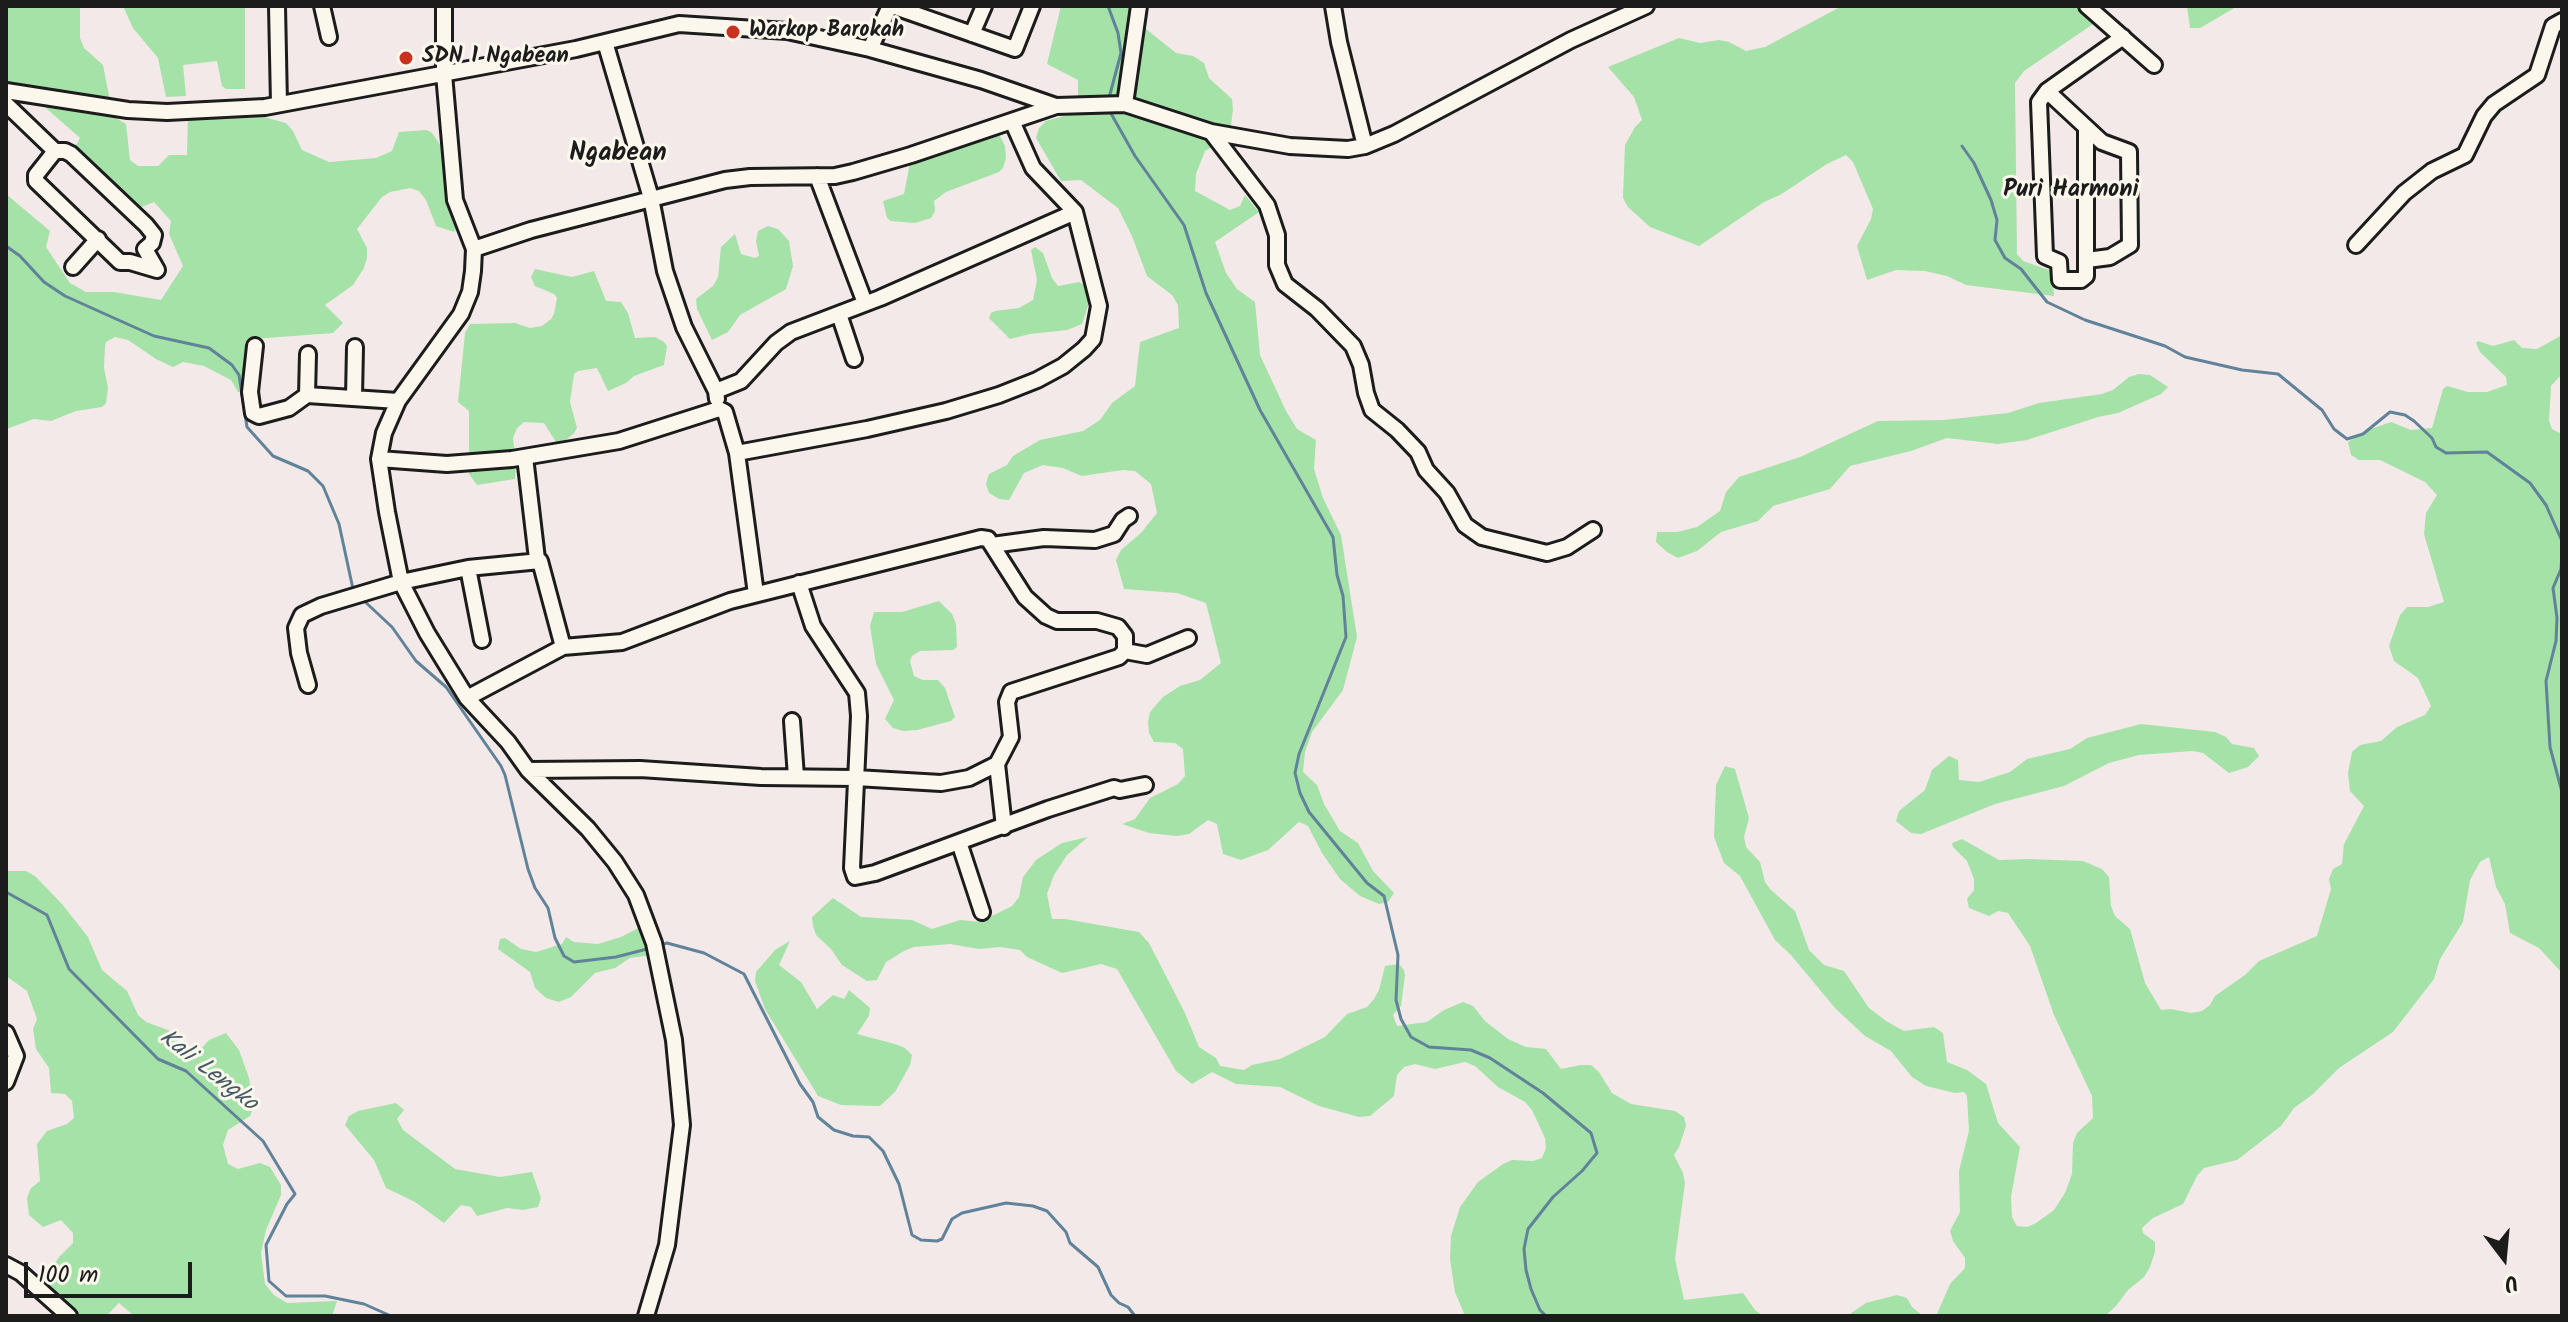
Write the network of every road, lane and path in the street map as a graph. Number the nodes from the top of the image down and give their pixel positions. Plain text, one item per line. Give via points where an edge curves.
1 (277, 6) edge
2 (322, 6) edge
3 (444, 6) edge
4 (891, 6) edge
5 (984, 6) edge
6 (1032, 6) edge
7 (1139, 6) edge
8 (1333, 6) edge
9 (1646, 6) edge
10 (2087, 6) edge
11 (936, 13) edge
12 (2562, 21) edge
13 (972, 34) junction
14 (329, 37) dead end
15 (2123, 37) junction
16 (605, 42) junction
17 (870, 49) junction
18 (2154, 65) dead end
19 (444, 74) junction
20 (6, 91) edge
21 (2047, 91) junction
22 (6, 104) edge
23 (279, 104) junction
24 (1113, 105) junction
25 (1056, 106) junction
26 (1012, 121) junction
27 (2086, 129) junction
28 (1211, 132) junction
29 (1365, 146) junction
30 (55, 151) junction
31 (817, 176) junction
32 (651, 198) junction
33 (1075, 212) junction
34 (98, 239) junction
35 (2356, 245) dead end
36 (145, 249) junction
37 (474, 249) junction
38 (2087, 260) junction
39 (130, 262) junction
40 (73, 267) dead end
41 (865, 303) junction
42 (839, 314) junction
43 (255, 346) dead end
44 (355, 347) dead end
45 (308, 354) dead end
46 (854, 359) dead end
47 (716, 391) junction
48 (307, 395) junction
49 (354, 397) junction
50 (398, 401) junction
51 (719, 409) junction
52 (737, 453) junction
53 (525, 457) junction
54 (379, 459) junction
55 (1129, 516) dead end
56 (1593, 530) dead end
57 (992, 545) junction
58 (537, 559) junction
59 (468, 568) junction
60 (401, 582) junction
61 (799, 583) junction
62 (756, 594) junction
63 (1188, 638) dead end
64 (482, 640) dead end
65 (563, 647) junction
66 (1125, 651) junction
67 (308, 685) dead end
68 (475, 693) junction
69 (792, 721) dead end
70 (997, 764) junction
71 (528, 770) junction
72 (796, 777) junction
73 (856, 778) junction
74 (1145, 785) dead end
75 (1004, 827) junction
76 (959, 842) junction
77 (982, 912) dead end
78 (6, 1033) edge
79 (6, 1082) edge
80 (6, 1265) edge
81 (69, 1316) edge
82 (646, 1316) edge

1 - 23 street
2 - 14 street
3 - 19 street
4 - 11 street
4 - 17 street
5 - 13 street
6 - 13 street via 1015,49
7 - 24 street
8 - 29 street
9 - 29 street
10 - 15 street
11 - 13 street
12 - 35 street via 2553,26 2537,75 2494,104 2465,155 2404,193
15 - 18 street
15 - 21 street
16 - 17 street via 679,24 787,31
16 - 19 street
16 - 32 street
17 - 25 street
19 - 23 street
19 - 37 street via 455,200
20 - 23 street via 167,112
21 - 27 street
21 - 38 street via 2039,102 2045,256 2059,262 2060,280 2085,278
22 - 30 street
24 - 25 street
24 - 28 street
25 - 26 street
26 - 31 street via 853,172
26 - 33 street via 1033,168
27 - 38 street
27 - 38 street via 2106,145 2129,152 2130,240 2127,249 2110,257
28 - 29 street via 1290,146
28 - 56 street via 1273,217 1277,265 1285,284 1353,346 1372,410 1418,452 1465,525 1482,537 1547,553
30 - 34 street via 36,181
30 - 36 street via 71,154 146,225 154,235
31 - 32 street via 738,178
31 - 41 street
32 - 37 street
32 - 47 street via 680,316
33 - 41 street
33 - 52 street via 1099,306 1093,339 1063,366 999,395 946,411
34 - 39 street via 120,262
34 - 40 street
36 - 39 street
36 - 39 street via 157,270
37 - 50 street via 470,292 461,314
41 - 42 street
42 - 46 street
42 - 47 street via 785,335 741,381
43 - 48 street via 253,413 271,415
44 - 49 street
45 - 48 street
47 - 51 street
48 - 49 street
49 - 50 street
50 - 54 street
51 - 52 street via 725,412
51 - 53 street via 619,441
52 - 62 street
53 - 54 street via 447,464
53 - 58 street
54 - 60 street
55 - 57 street via 1114,534 1095,540 1044,538
57 - 61 street via 981,538
57 - 66 street via 1025,597 1046,616 1118,627 1125,636
58 - 59 street
58 - 65 street
59 - 60 street
59 - 64 street
60 - 67 street via 308,611 298,620 299,653
60 - 68 street via 427,633
61 - 62 street
61 - 73 street via 813,626 857,693
62 - 65 street via 622,642
63 - 66 street via 1147,655
65 - 68 street
66 - 70 street via 1011,692 1011,737
68 - 71 street
69 - 72 street
70 - 73 street via 969,778 941,783
70 - 75 street
71 - 72 street
71 - 82 street via 615,862 636,895 655,947 674,1040 682,1125 667,1245
72 - 73 street
73 - 76 street via 855,877
74 - 75 street via 1102,792
75 - 76 street
76 - 77 street
78 - 79 street via 16,1056
80 - 81 street

